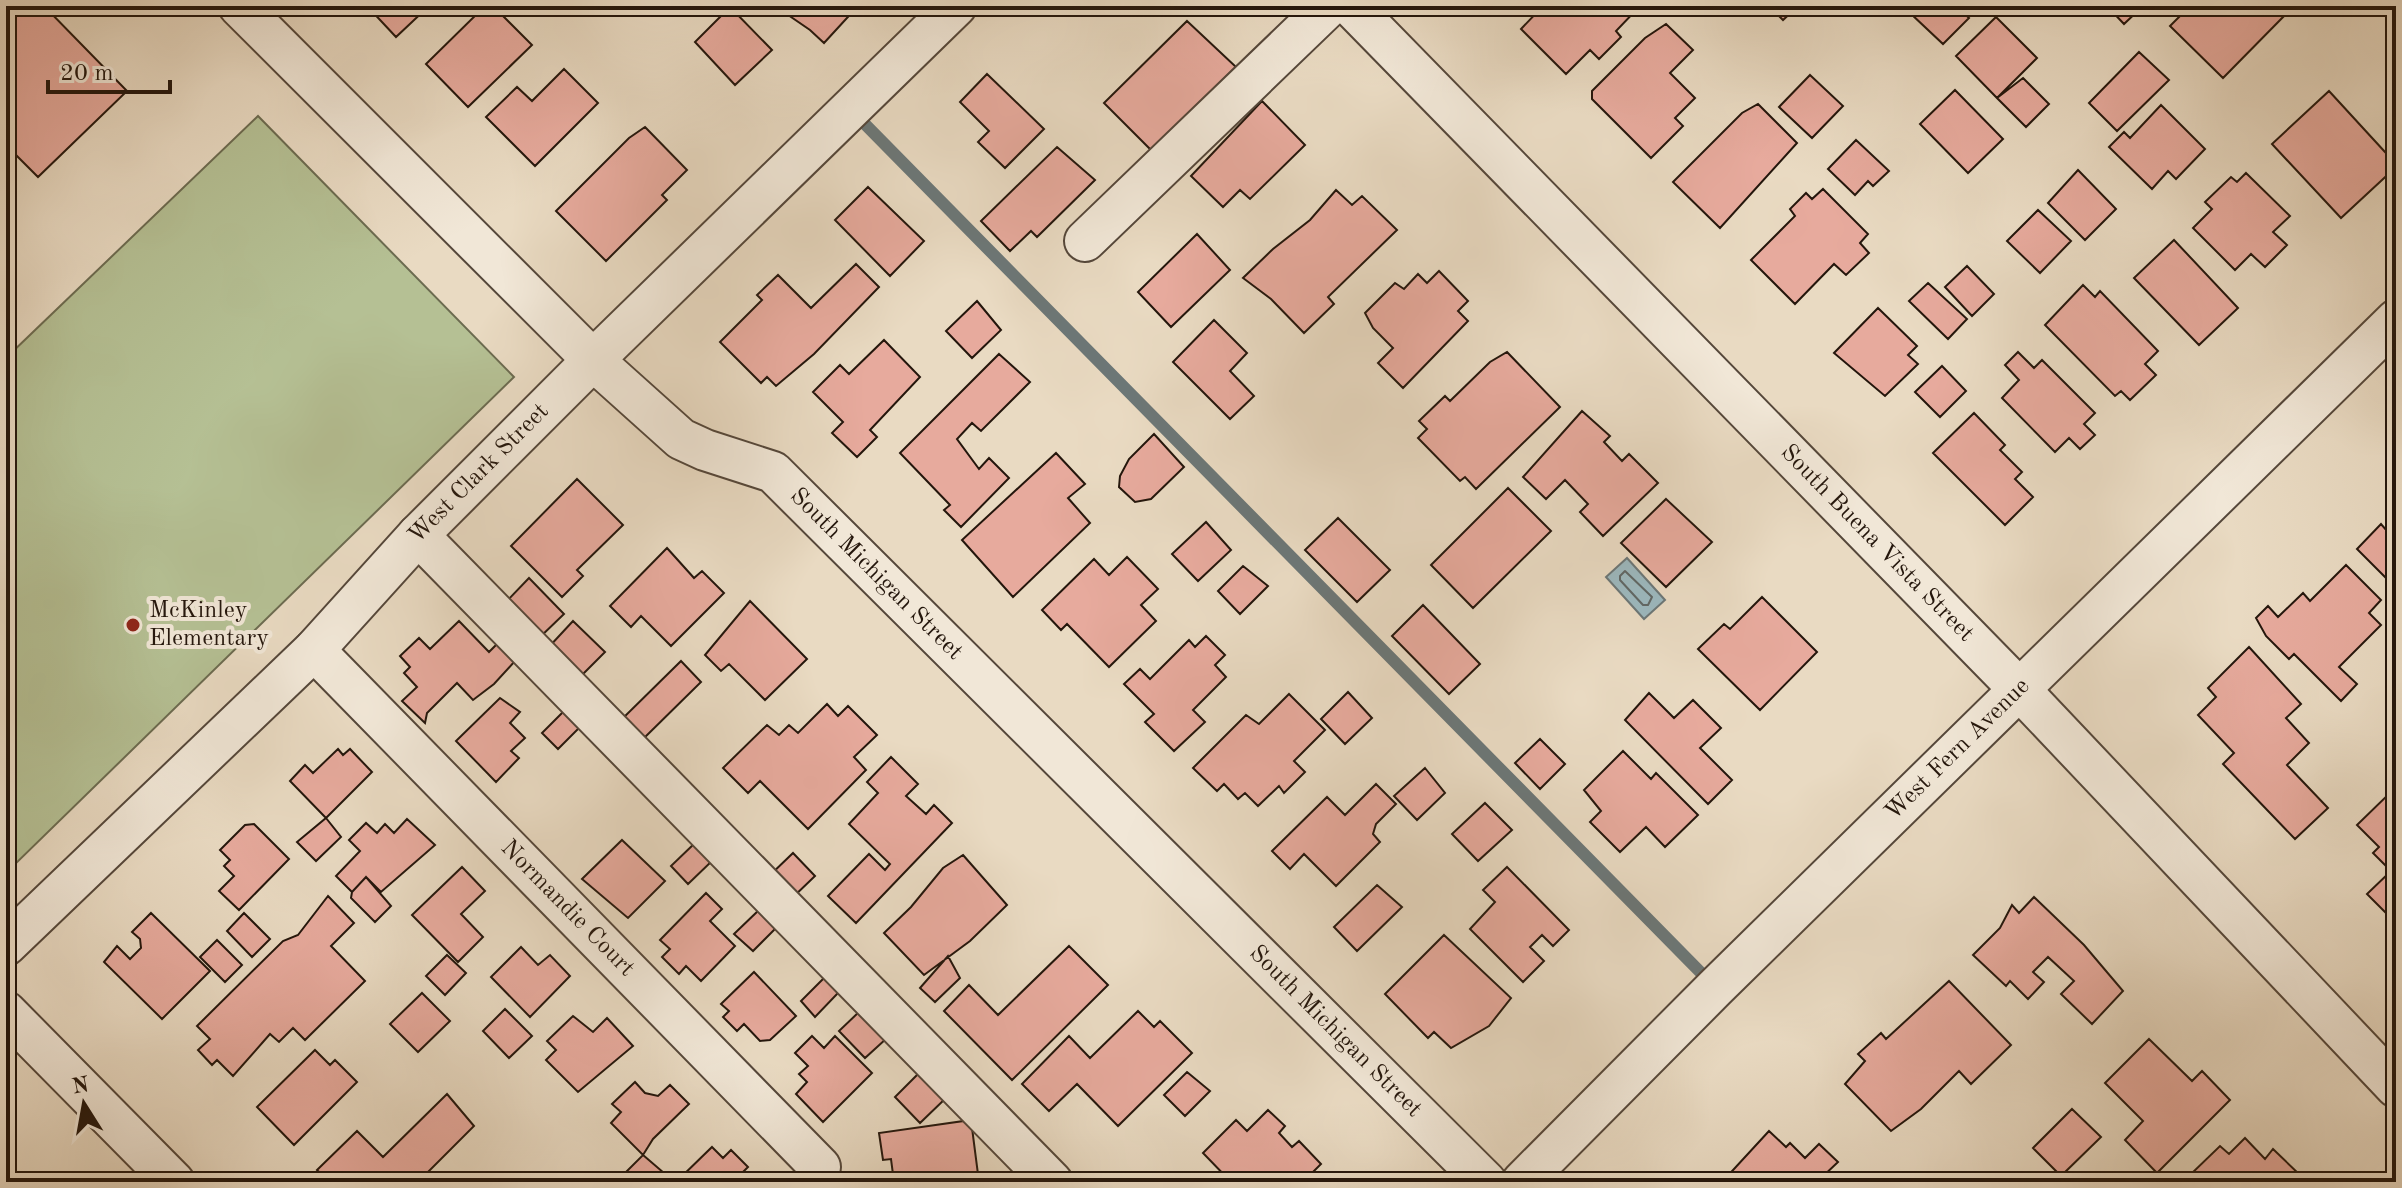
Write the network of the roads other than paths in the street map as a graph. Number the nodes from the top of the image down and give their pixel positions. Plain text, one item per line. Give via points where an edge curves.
1 (239, 6) edge
2 (956, 6) edge
3 (1329, 6) edge
4 (1351, 6) edge
5 (1085, 241) dead end
6 (2396, 320) edge
7 (593, 360) junction
8 (418, 535) junction
9 (314, 650) junction
10 (2019, 689) junction
11 (6, 945) edge
12 (6, 1012) edge
13 (2396, 1087) edge
14 (820, 1167) dead end
15 (174, 1182) edge
16 (1052, 1182) edge
17 (1486, 1182) edge
18 (1522, 1182) edge

1 - 7 street, South Michigan Street
2 - 7 street, West Clark Street
3 - 5 street
4 - 10 street, South Buena Vista Street
6 - 10 street, West Fern Avenue
7 - 8 street, West Clark Street
7 - 17 street, South Michigan Street via 681,439 773,472
8 - 9 street, West Clark Street
8 - 16 street
9 - 11 street, West Clark Street
9 - 14 street, Normandie Court
10 - 13 street, South Buena Vista Street
10 - 18 street, West Fern Avenue
12 - 15 street

